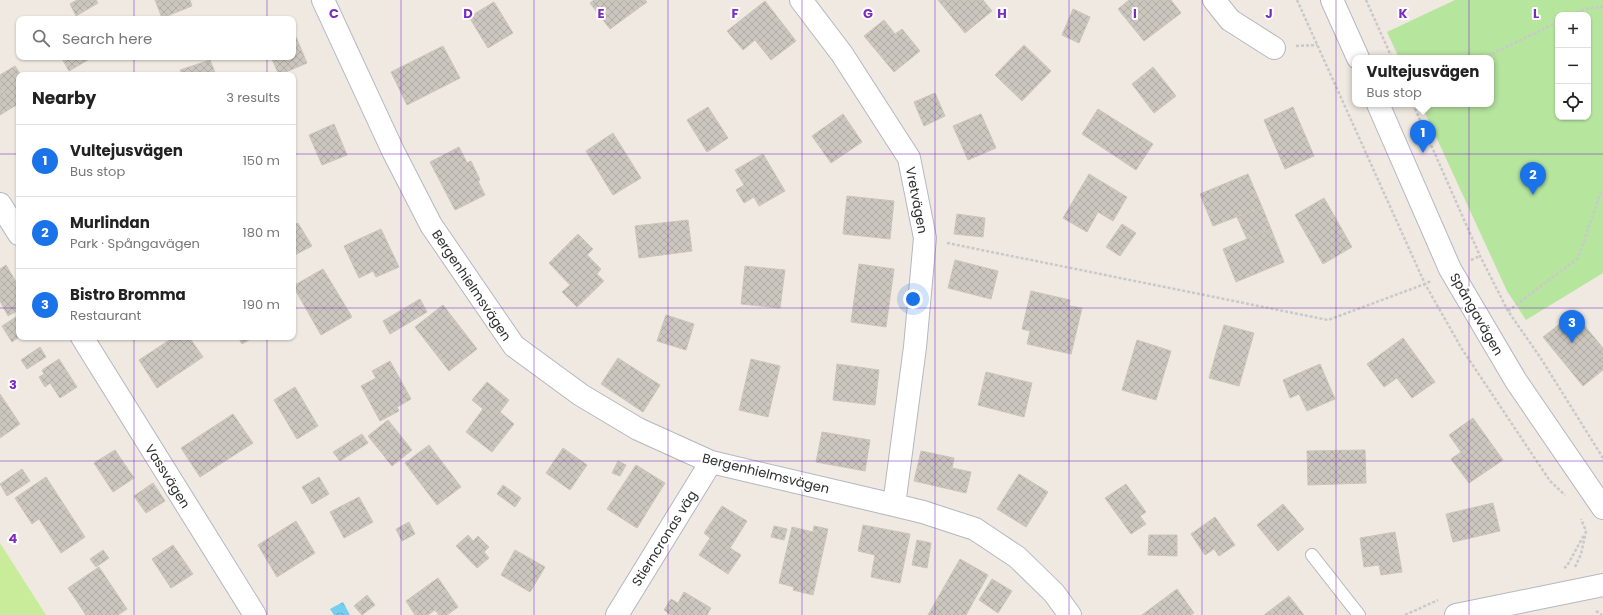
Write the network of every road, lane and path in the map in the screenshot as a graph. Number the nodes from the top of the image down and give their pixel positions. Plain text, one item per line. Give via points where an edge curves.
1 (323, 0) edge
2 (801, 0) edge
3 (1214, 0) edge
4 (1332, 0) edge
5 (1366, 0) edge
6 (1603, 7) edge
7 (1578, 12) edge
8 (1555, 23) edge
9 (1274, 48) dead end
10 (1357, 55) edge
11 (1391, 55) edge
12 (1489, 55) edge
13 (1379, 107) edge
14 (1414, 107) edge
15 (1603, 190) edge
16 (0, 204) edge
17 (16, 229) edge
18 (925, 238) junction
19 (1480, 256) junction
20 (1450, 269) junction
21 (1508, 311) junction
22 (84, 340) edge
23 (1603, 458) edge
24 (711, 462) junction
25 (894, 504) junction
26 (1603, 508) edge
27 (1312, 555) dead end
28 (1603, 585) edge
29 (1481, 612) edge
30 (255, 615) edge
31 (617, 615) edge
32 (1070, 615) edge
33 (1359, 615) edge
34 (1456, 615) edge

1 - 24 street, Bergenhielmsvägen via 393,152 431,225 514,346 581,395 638,430
2 - 18 street, Vretvägen via 842,54 909,158
3 - 9 street via 1230,20
4 - 10 street
5 - 11 path
6 - 7 path
8 - 12 path
13 - 20 street, Spångavägen
14 - 19 path
15 - 21 path via 1578,258
16 - 17 street
18 - 20 path via 1328,320 1424,284
18 - 25 street, Vretvägen via 915,347
19 - 20 path
19 - 21 path
20 - 26 street, Spångavägen via 1516,381
21 - 23 path
22 - 30 street, Vassvägen
24 - 25 street, Bergenhielmsvägen
24 - 31 street, Stierncronas väg
25 - 32 street, Bergenhielmsvägen via 975,529 1017,557 1054,593
27 - 33 lane
28 - 29 street
29 - 34 street

